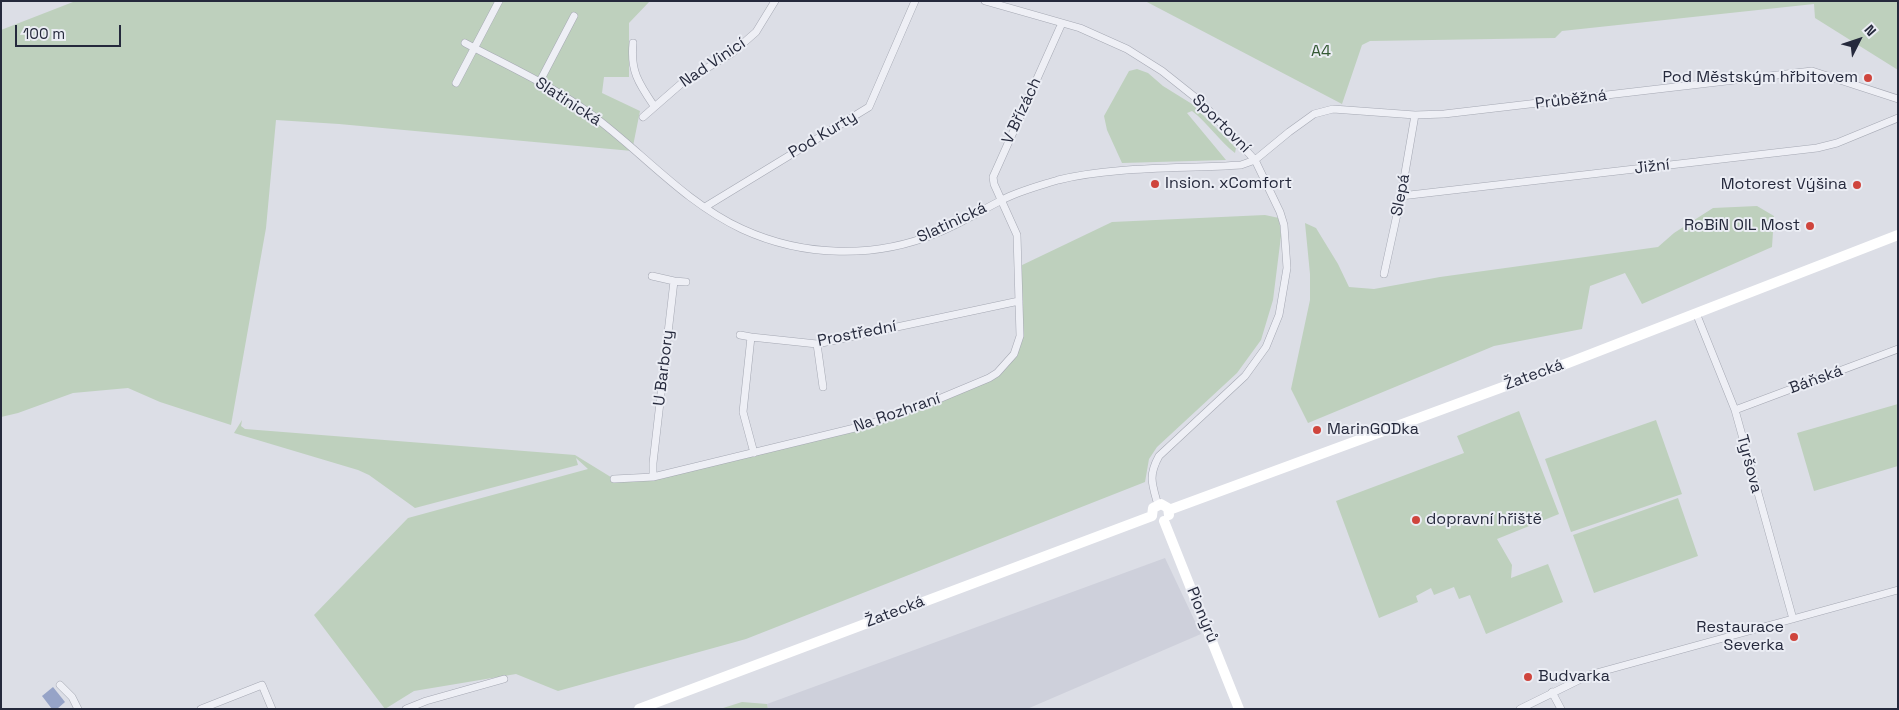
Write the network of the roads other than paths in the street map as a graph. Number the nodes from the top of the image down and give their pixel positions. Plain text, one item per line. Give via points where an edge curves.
1 (500, 1) edge
2 (775, 1) edge
3 (915, 1) edge
4 (985, 1) edge
5 (574, 16) dead end
6 (1062, 23) junction
7 (465, 43) dead end
8 (633, 43) dead end
9 (474, 48) junction
10 (456, 82) dead end
11 (540, 83) junction
12 (1898, 99) edge
13 (654, 106) junction
14 (1415, 114) junction
15 (643, 117) dead end
16 (1898, 118) edge
17 (1255, 160) junction
18 (1402, 196) junction
19 (1002, 200) junction
20 (705, 207) junction
21 (1898, 235) edge
22 (1384, 274) dead end
23 (652, 276) dead end
24 (674, 281) junction
25 (686, 282) dead end
26 (1019, 301) junction
27 (1696, 313) junction
28 (740, 335) dead end
29 (751, 337) junction
30 (817, 344) junction
31 (1898, 349) edge
32 (823, 387) dead end
33 (1734, 410) junction
34 (754, 452) junction
35 (653, 477) junction
36 (614, 479) dead end
37 (1158, 504) junction
38 (1169, 510) junction
39 (1152, 516) junction
40 (1164, 521) junction
41 (1898, 590) edge
42 (1792, 619) junction
43 (504, 679) dead end
44 (60, 685) dead end
45 (1552, 692) junction
46 (78, 709) edge
47 (201, 709) edge
48 (272, 709) edge
49 (406, 709) edge
50 (639, 709) edge
51 (1239, 709) edge
52 (1520, 709) edge
53 (1561, 709) edge

1 - 9 street
2 - 13 street, Nad Vinicí via 756,32 738,48 682,83
3 - 20 street, Pod Kurty via 869,107
4 - 6 street, Sportovní
5 - 11 street
6 - 17 street, Sportovní via 1127,48 1162,71 1201,102
6 - 19 street, V Břízách via 995,170 994,184
7 - 9 street, Slatinická
8 - 13 street via 633,68
9 - 10 street
9 - 11 street, Slatinická
11 - 20 street, Slatinická via 592,115
12 - 14 street, Průběžná via 1812,71 1472,111
13 - 15 street, Nad Vinicí
14 - 17 street, Průběžná via 1332,109 1314,114
14 - 18 street, Slepá
16 - 18 street, Jižní via 1817,148
17 - 19 street, Slatinická via 1241,164 1079,176 1022,191
17 - 37 street, Sportovní via 1284,225 1287,268 1279,315 1266,347 1245,376 1159,456 1151,478
18 - 22 street, Slepá
19 - 20 street, Slatinická via 965,220 906,244 852,252 826,252 777,242 742,229
19 - 26 street, Na Rozhraní via 1017,235
21 - 27 street, Žatecká
23 - 24 street
24 - 25 street
24 - 35 street, U Barbory
26 - 30 street, Prostřední
26 - 34 street, Na Rozhraní via 1020,336 1014,354 989,378 867,425
27 - 33 street, Tyršova
27 - 38 street, Žatecká
28 - 29 street, Prostřední
29 - 30 street, Prostřední
29 - 34 street via 743,412
30 - 32 street
31 - 33 street, Báňská
33 - 42 street, Tyršova
34 - 35 street, Na Rozhraní
35 - 36 street, Na Rozhraní
37 - 38 street
37 - 39 street via 1153,508
38 - 40 street
39 - 40 street
39 - 50 street, Žatecká
40 - 51 street, Pionýrů
41 - 42 street
42 - 45 street via 1589,675
43 - 49 street
44 - 46 street
45 - 52 street
45 - 53 street
47 - 48 street via 262,685

